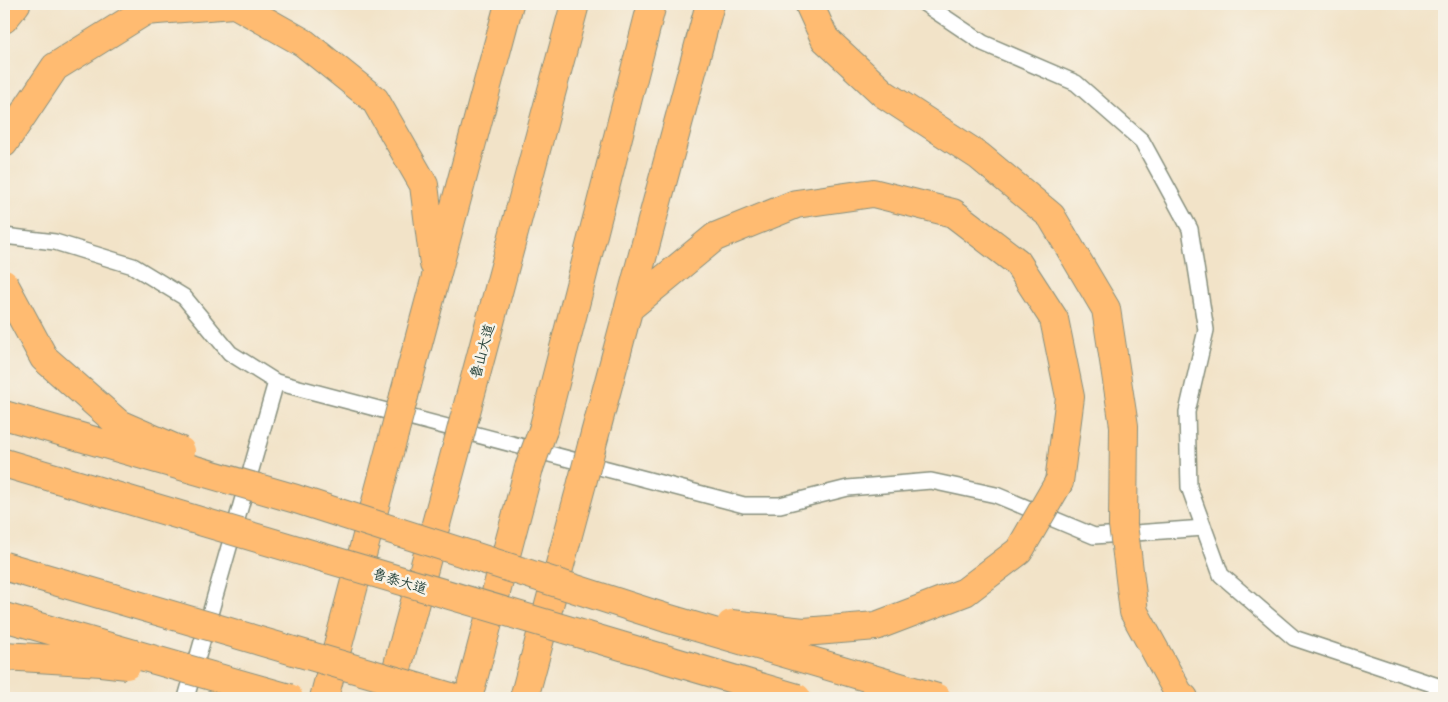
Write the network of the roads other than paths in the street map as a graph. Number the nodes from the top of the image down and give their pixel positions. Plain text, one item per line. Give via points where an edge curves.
1 (16, 4) edge
2 (234, 4) edge
3 (509, 4) edge
4 (575, 4) edge
5 (652, 4) edge
6 (710, 4) edge
7 (809, 4) edge
8 (925, 4) edge
9 (4, 19) edge
10 (4, 143) edge
11 (4, 236) edge
12 (436, 277) junction
13 (4, 284) edge
14 (629, 308) junction
15 (276, 382) junction
16 (4, 415) edge
17 (4, 463) edge
18 (296, 499) junction
19 (1204, 528) junction
20 (4, 566) edge
21 (4, 617) edge
22 (666, 618) junction
23 (4, 656) edge
24 (221, 678) junction
25 (1444, 688) edge
26 (186, 698) edge
27 (289, 698) edge
28 (324, 698) edge
29 (389, 698) edge
30 (454, 698) edge
31 (468, 698) edge
32 (524, 698) edge
33 (797, 698) edge
34 (937, 698) edge
35 (1184, 698) edge

1 - 9 main road
2 - 10 main road via 145,11 56,67
2 - 12 main road via 304,42 375,100 424,185
3 - 12 main road
4 - 29 main road, 鲁山大道, bridge
5 - 31 main road, bridge via 543,430 529,468
6 - 14 main road
7 - 35 main road, bridge via 825,39 884,94 979,156 1051,216 1106,309 1124,426 1124,525 1134,612
8 - 19 lane via 983,43 1076,83 1142,141 1190,229 1206,330 1187,412 1189,487
11 - 15 lane via 55,242 133,266 184,297 230,353
12 - 28 main road, bridge
13 - 18 main road, bridge via 44,358 118,424
14 - 22 main road, bridge via 715,237 796,204 873,193 953,213 1017,262 1054,319 1070,396 1058,482 1019,551 965,592 876,626 804,632
14 - 32 main road, bridge
15 - 19 lane via 744,505 780,505 848,488 931,481 996,495 1094,536
15 - 26 lane
16 - 18 main road, bridge
17 - 33 main road, 鲁泰大道, bridge
18 - 22 main road, bridge
19 - 25 lane via 1221,575 1294,638
20 - 30 main road, bridge
21 - 24 main road, bridge
22 - 34 main road, bridge
23 - 24 main road, bridge via 101,662
24 - 27 main road, bridge

